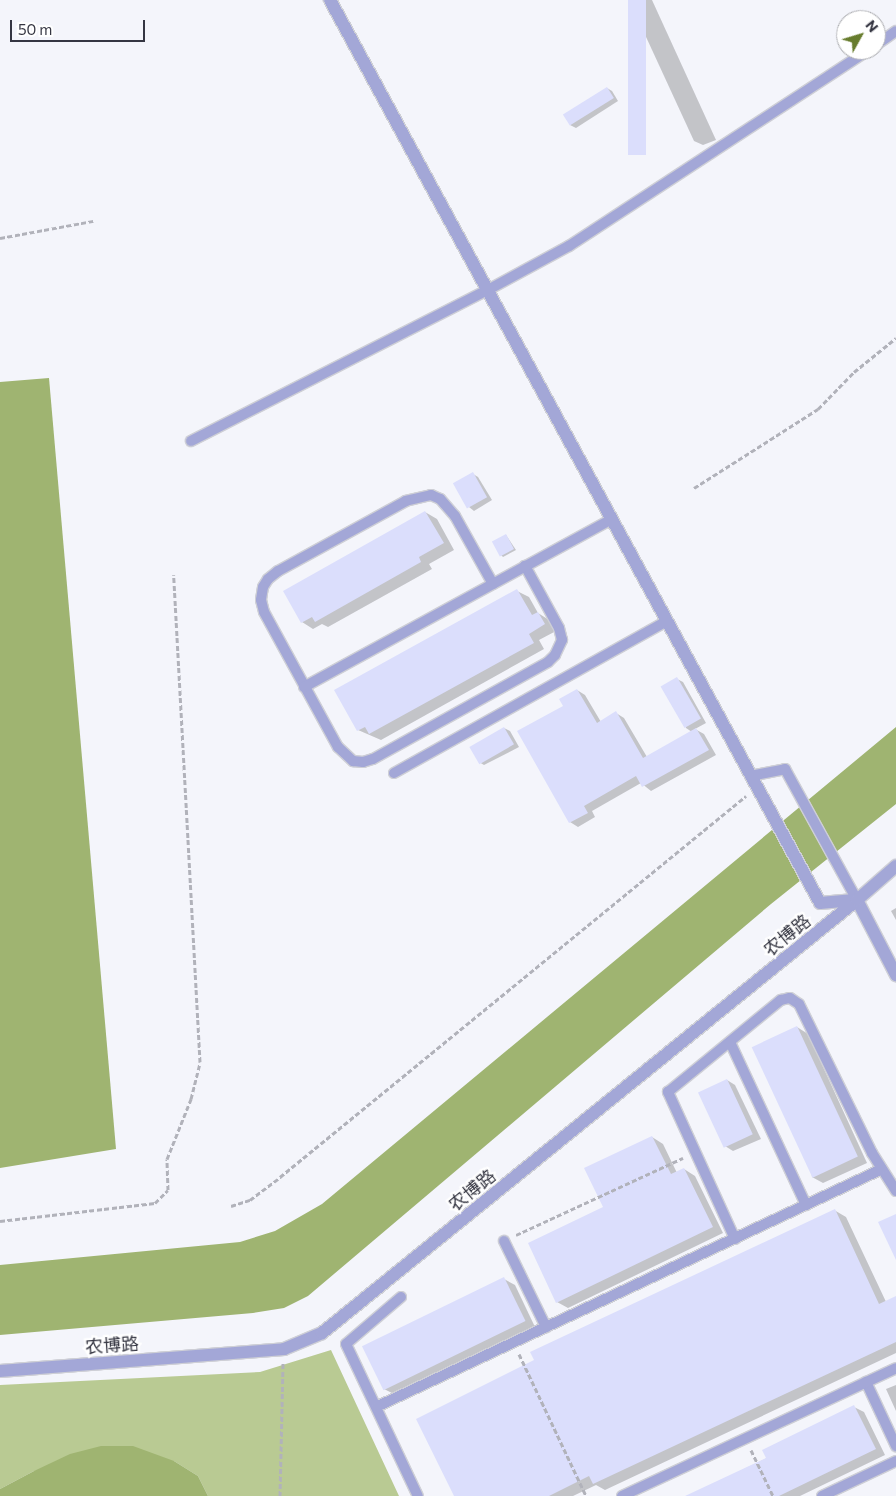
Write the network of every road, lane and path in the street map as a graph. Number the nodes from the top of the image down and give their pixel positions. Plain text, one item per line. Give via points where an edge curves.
1 (330, 0) edge
2 (853, 60) edge
3 (93, 221) dead end
4 (0, 238) edge
5 (486, 291) junction
6 (896, 338) edge
7 (191, 441) dead end
8 (694, 488) dead end
9 (610, 520) junction
10 (525, 566) junction
11 (174, 575) dead end
12 (493, 584) junction
13 (665, 622) junction
14 (304, 687) junction
15 (394, 773) dead end
16 (750, 776) junction
17 (756, 788) junction
18 (896, 866) edge
19 (857, 900) junction
20 (896, 975) edge
21 (730, 1042) junction
22 (696, 1152) junction
23 (882, 1168) junction
24 (896, 1190) edge
25 (806, 1205) junction
26 (231, 1206) dead end
27 (0, 1221) edge
28 (735, 1239) junction
29 (504, 1241) joint
30 (401, 1297) dead end
31 (546, 1327) junction
32 (514, 1342) junction
33 (284, 1349) junction
34 (896, 1368) edge
35 (0, 1370) edge
36 (866, 1382) junction
37 (376, 1407) junction
38 (746, 1438) junction
39 (896, 1446) edge
40 (896, 1462) edge
41 (634, 1493) edge
42 (280, 1496) edge
43 (418, 1496) edge
44 (586, 1496) edge
45 (622, 1496) edge
46 (773, 1496) edge
47 (822, 1496) edge

1 - 5 street
2 - 5 lane via 569,246
3 - 4 path
5 - 7 lane
5 - 9 street
6 - 8 path via 854,372 818,410
9 - 10 lane
9 - 13 street
10 - 12 lane
10 - 14 lane via 559,628 562,640 555,655 548,662 373,759 352,761 344,755
11 - 27 path via 200,1062 191,1099 167,1159 168,1190 155,1202
12 - 14 lane
12 - 14 lane via 455,516 440,499 431,495 420,496 389,511 278,572 263,587 261,600 264,612
13 - 15 lane
13 - 16 street
16 - 17 street
16 - 19 lane via 785,769
17 - 19 street via 820,903
17 - 26 path via 280,1177 250,1200
18 - 19 street, 农博路
19 - 20 street
19 - 33 street, 农博路 via 322,1334
21 - 22 lane via 668,1092
21 - 23 lane via 781,1000 790,998 799,1004 872,1154
21 - 25 lane
22 - 28 lane
22 - 29 path
23 - 24 lane
23 - 25 lane
25 - 28 lane
28 - 31 lane
29 - 31 lane
30 - 37 lane via 346,1344
31 - 32 lane
32 - 37 lane
32 - 44 path
33 - 35 street, 农博路
33 - 42 path
34 - 36 lane
36 - 38 lane
36 - 39 lane
37 - 43 lane
38 - 41 lane
38 - 46 path
40 - 47 lane
41 - 45 lane

